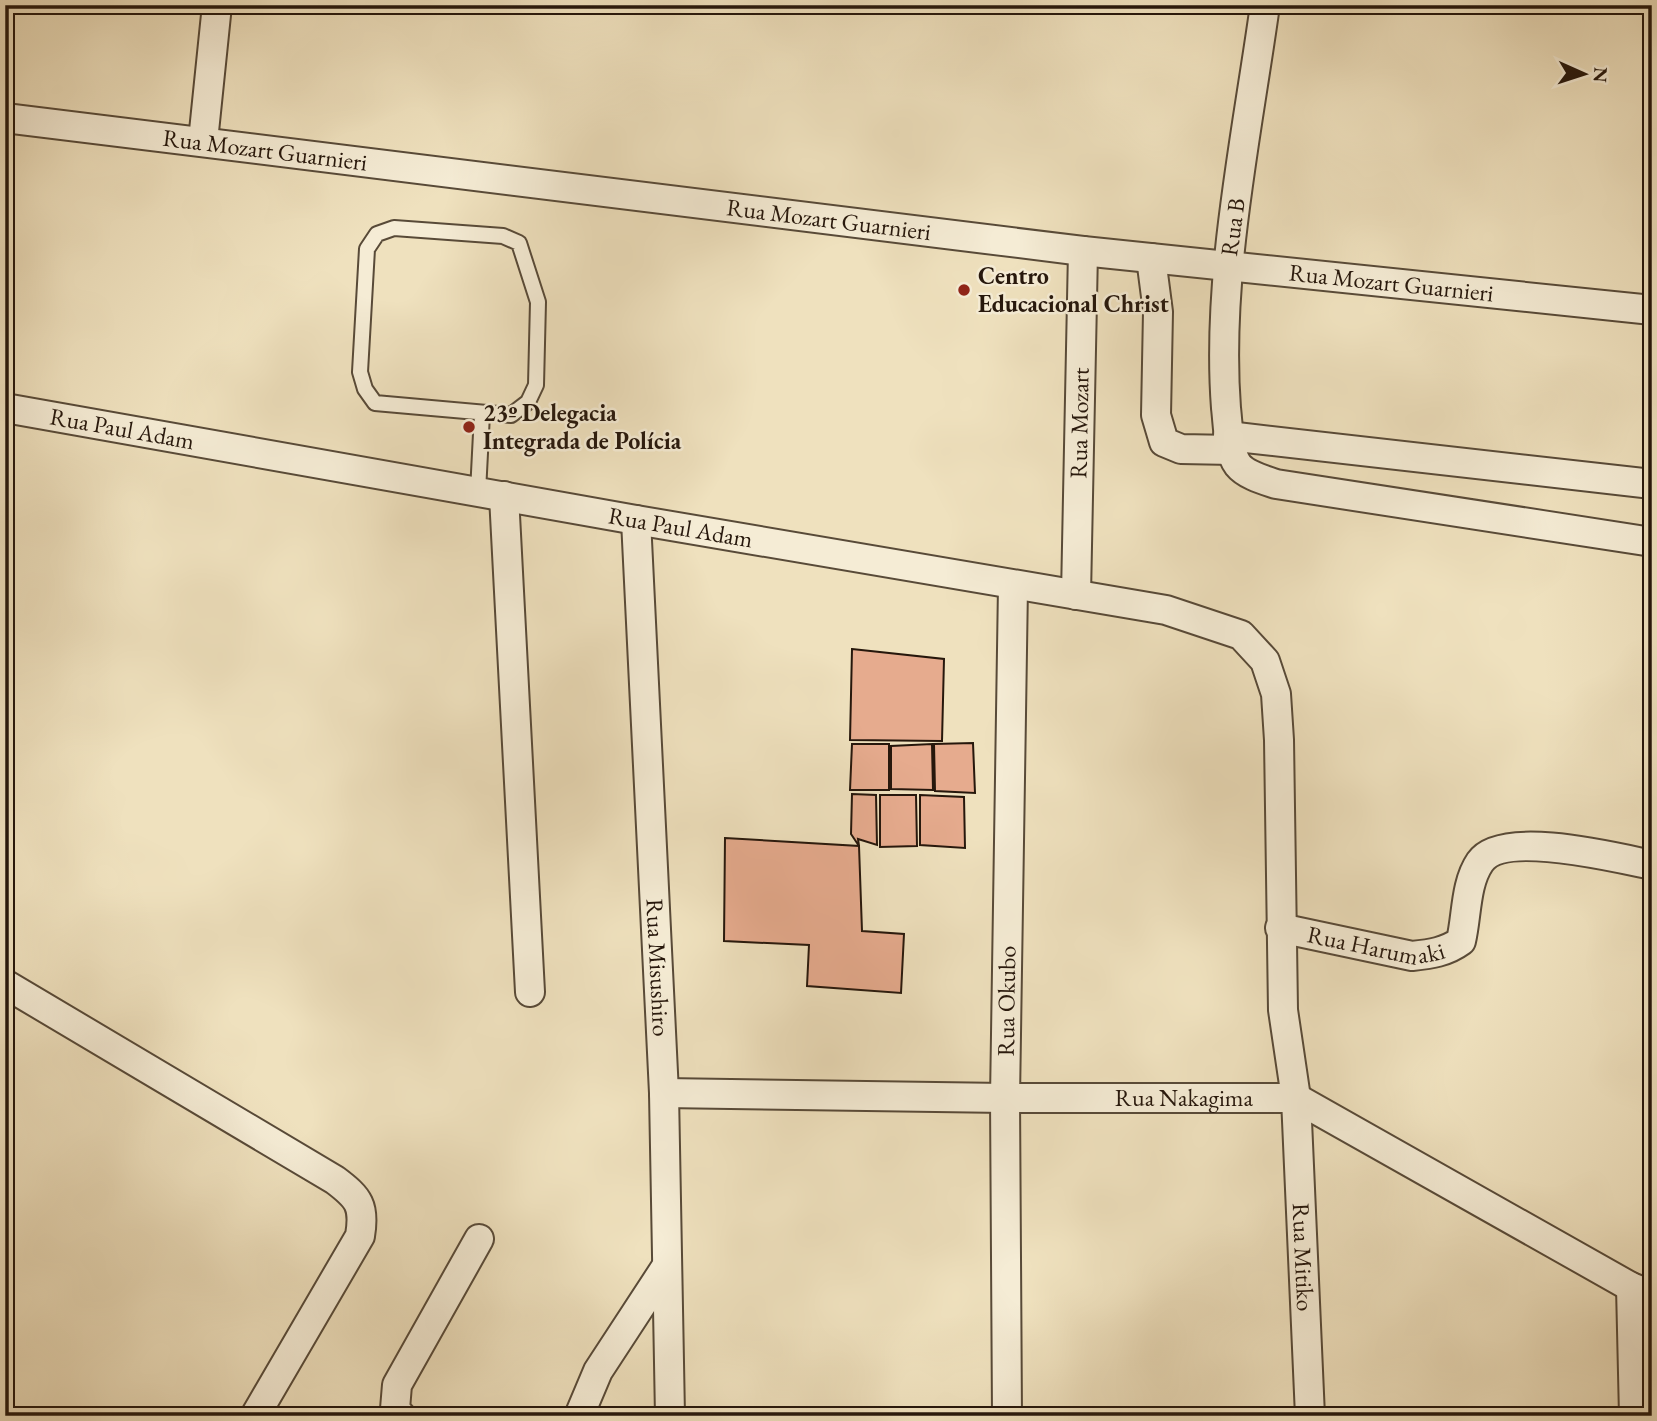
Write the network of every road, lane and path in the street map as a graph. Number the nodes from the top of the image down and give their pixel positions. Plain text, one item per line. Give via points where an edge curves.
1 (217, 5) edge
2 (1265, 5) edge
3 (5, 118) edge
4 (204, 141) junction
5 (1083, 251) junction
6 (1151, 258) junction
7 (1228, 266) junction
8 (1652, 310) edge
9 (5, 408) edge
10 (482, 414) junction
11 (1231, 443) junction
12 (1652, 484) edge
13 (491, 494) junction
14 (636, 520) junction
15 (1652, 542) edge
16 (1013, 586) junction
17 (1076, 595) junction
18 (1279, 740) joint
19 (1652, 865) edge
20 (1280, 928) junction
21 (5, 984) edge
22 (530, 992) dead end
23 (664, 1093) junction
24 (1005, 1098) junction
25 (1296, 1098) junction
26 (479, 1239) dead end
27 (666, 1267) junction
28 (1641, 1291) edge
29 (255, 1416) edge
30 (401, 1416) edge
31 (579, 1416) edge
32 (670, 1416) edge
33 (1007, 1416) edge
34 (1310, 1416) edge
35 (1634, 1416) edge

1 - 4 street
2 - 7 street, Rua B
3 - 4 street, Rua Mozart Guarnieri
4 - 5 street, Rua Mozart Guarnieri
5 - 6 street, Rua Mozart Guarnieri
5 - 17 street, Rua Mozart
6 - 7 street, Rua Mozart Guarnieri
6 - 11 street via 1158,312 1156,415 1164,442 1181,449
7 - 8 street, Rua Mozart Guarnieri
7 - 11 street, Rua B via 1225,387
9 - 13 street, Rua Paul Adam
10 - 10 lane via 375,402 365,389 360,372 367,248 377,234 394,228 503,236 519,243 538,302 536,385 528,402 511,415
10 - 13 lane
11 - 12 street
11 - 15 street via 1238,465 1276,484
13 - 14 street, Rua Paul Adam
13 - 22 street
14 - 16 street, Rua Paul Adam
14 - 23 street, Rua Misushiro
16 - 17 street, Rua Paul Adam
16 - 24 street, Rua Okubo
17 - 18 street, Rua Paul Adam via 1166,610 1241,635 1265,661 1276,694
18 - 20 street, Rua Harumaki
19 - 20 street, Rua Harumaki via 1580,850 1520,847 1493,851 1480,861 1470,885 1461,941 1433,954 1412,956
20 - 25 street, Rua Harumaki via 1283,1010
21 - 29 street via 356,1196 363,1216 360,1236
23 - 24 street, Rua Nakagima
23 - 27 street, Rua Misushiro
24 - 25 street, Rua Nakagima
24 - 33 street, Rua Okubo
25 - 28 street, Rua Nakagima
25 - 34 street, Rua Mitiko
26 - 30 street via 397,1385 395,1409
27 - 31 street via 598,1371
27 - 32 street, Rua Misushiro
28 - 35 street

